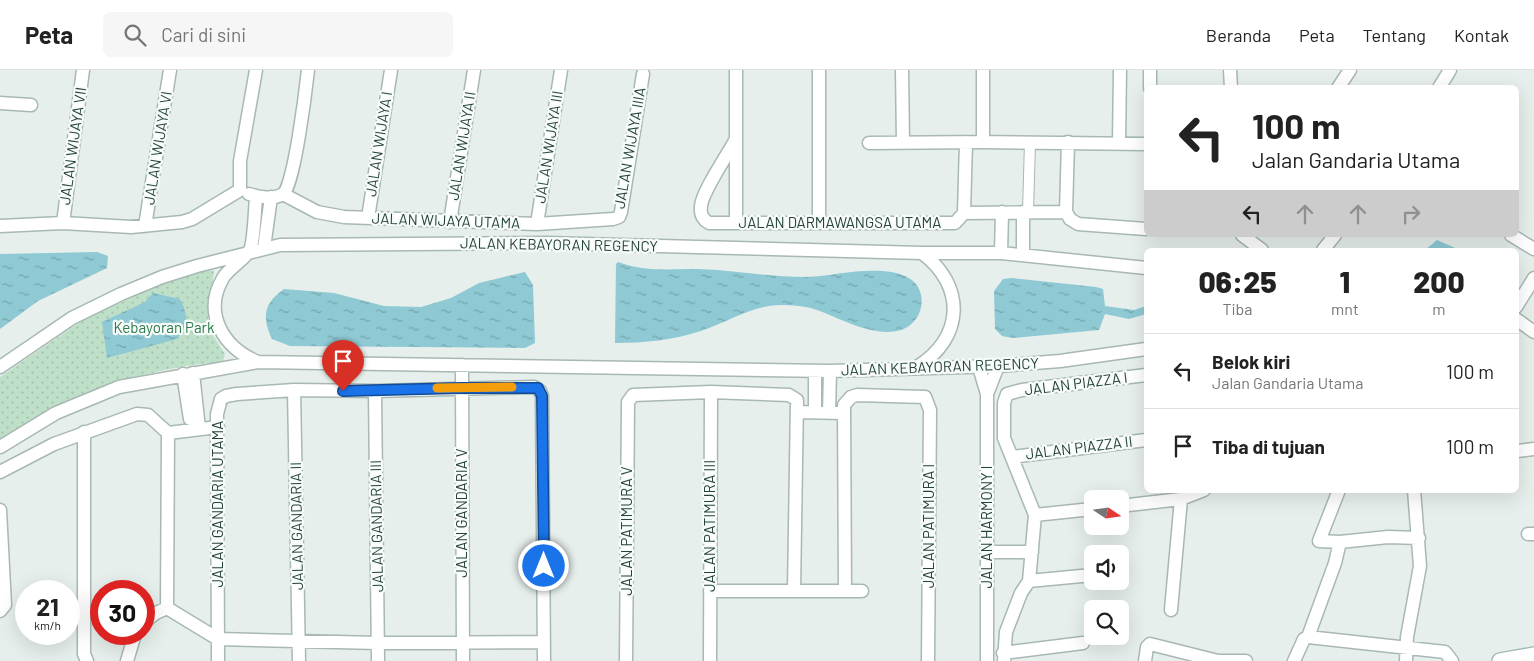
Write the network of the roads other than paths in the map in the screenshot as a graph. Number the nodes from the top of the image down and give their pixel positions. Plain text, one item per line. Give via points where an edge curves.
1 (83, 70) edge
2 (170, 70) edge
3 (256, 70) edge
4 (308, 70) edge
5 (391, 70) edge
6 (474, 70) edge
7 (561, 70) edge
8 (736, 70) edge
9 (819, 70) edge
10 (902, 70) edge
11 (983, 70) edge
12 (1120, 70) edge
13 (1150, 70) edge
14 (1230, 70) edge
15 (1350, 70) edge
16 (1450, 70) edge
17 (643, 74) dead end
18 (1150, 85) edge
19 (1231, 85) edge
20 (1340, 85) edge
21 (1441, 85) edge
22 (0, 103) edge
23 (32, 105) dead end
24 (736, 139) junction
25 (966, 142) junction
26 (983, 142) junction
27 (1030, 142) junction
28 (1068, 142) junction
29 (869, 143) dead end
30 (903, 143) junction
31 (1119, 143) junction
32 (1144, 144) edge
33 (240, 190) junction
34 (256, 196) junction
35 (277, 196) junction
36 (964, 212) junction
37 (1002, 212) junction
38 (1026, 212) junction
39 (1066, 212) junction
40 (368, 218) junction
41 (613, 219) joint
42 (450, 222) junction
43 (819, 222) junction
44 (63, 223) junction
45 (736, 223) junction
46 (537, 224) junction
47 (0, 226) edge
48 (145, 226) junction
49 (1144, 229) edge
50 (1244, 237) edge
51 (1333, 237) edge
52 (1514, 237) edge
53 (264, 248) junction
54 (1257, 248) edge
55 (1324, 248) edge
56 (1534, 249) edge
57 (250, 251) junction
58 (922, 253) junction
59 (1002, 253) junction
60 (1023, 254) junction
61 (1144, 268) edge
62 (1534, 278) edge
63 (1519, 302) edge
64 (1519, 321) edge
65 (1534, 332) edge
66 (1144, 350) edge
67 (258, 362) junction
68 (462, 365) junction
69 (998, 366) junction
70 (0, 367) edge
71 (916, 367) junction
72 (979, 367) junction
73 (815, 371) junction
74 (830, 371) junction
75 (188, 374) junction
76 (1144, 375) edge
77 (461, 388) junction
78 (294, 390) junction
79 (375, 391) junction
80 (711, 392) junction
81 (987, 394) junction
82 (798, 412) junction
83 (814, 412) junction
84 (829, 413) junction
85 (843, 413) junction
86 (218, 427) junction
87 (195, 429) junction
88 (84, 432) junction
89 (168, 433) junction
90 (1144, 440) edge
91 (0, 447) edge
92 (1534, 449) edge
93 (1519, 451) edge
94 (1012, 457) junction
95 (0, 472) edge
96 (1196, 493) edge
97 (1338, 493) edge
98 (1414, 493) edge
99 (1181, 499) junction
100 (1129, 505) edge
101 (0, 510) edge
102 (1084, 510) edge
103 (1035, 516) junction
104 (1419, 538) junction
105 (1340, 542) junction
106 (987, 552) junction
107 (1032, 552) junction
108 (1084, 575) edge
109 (1029, 581) junction
110 (710, 591) junction
111 (794, 591) junction
112 (845, 591) junction
113 (862, 591) dead end
114 (168, 608) junction
115 (1171, 610) dead end
116 (0, 611) edge
117 (155, 614) edge
118 (1308, 637) junction
119 (218, 639) junction
120 (299, 641) junction
121 (463, 642) junction
122 (544, 642) junction
123 (378, 643) junction
124 (1083, 643) dead end
125 (132, 645) edge
126 (1406, 655) edge
127 (1534, 655) edge
128 (1003, 657) edge
129 (87, 661) edge
130 (127, 661) edge
131 (218, 661) edge
132 (300, 661) edge
133 (378, 661) edge
134 (463, 661) edge
135 (544, 661) edge
136 (626, 661) edge
137 (710, 661) edge
138 (928, 661) edge
139 (987, 661) edge
140 (1145, 661) edge
141 (1246, 661) edge
142 (1294, 661) edge
143 (1452, 661) edge
144 (1500, 661) edge

1 - 44 street, JALAN WIJAYA VII
2 - 48 street, JALAN WIJAYA VI
3 - 33 street via 240,161
4 - 35 street via 290,182
5 - 40 street, JALAN WIJAYA I
6 - 42 street, JALAN WIJAYA II
7 - 46 street, JALAN WIJAYA III
8 - 24 street
9 - 43 street
10 - 30 street
11 - 26 street
12 - 31 street
13 - 18 street
14 - 19 street
15 - 20 street
16 - 21 street
17 - 41 street, JALAN WIJAYA IIIA via 621,212
22 - 23 street
24 - 45 street
24 - 45 street, JALAN DARMAWANGSA UTAMA via 700,208 702,218 707,222
25 - 26 street
25 - 30 street
25 - 36 street
26 - 27 street
27 - 28 street
27 - 38 street
28 - 31 street
28 - 39 street
29 - 30 street
31 - 32 street
33 - 34 street, JALAN WIJAYA UTAMA
33 - 48 street via 192,219
34 - 35 street, JALAN WIJAYA UTAMA
34 - 57 street
35 - 40 street, JALAN WIJAYA UTAMA via 317,212 344,218
35 - 53 street
36 - 37 street
36 - 43 street, JALAN DARMAWANGSA UTAMA via 956,224
37 - 38 street
37 - 59 street
38 - 39 street
38 - 60 street
39 - 49 street via 1078,224
40 - 42 street, JALAN WIJAYA UTAMA
41 - 46 street, JALAN WIJAYA UTAMA
42 - 46 street, JALAN WIJAYA UTAMA
43 - 45 street, JALAN DARMAWANGSA UTAMA
44 - 47 street
44 - 48 street
50 - 54 street
51 - 55 street
52 - 56 street
53 - 57 street, JALAN KEBAYORAN REGENCY
53 - 58 street, JALAN KEBAYORAN REGENCY via 280,245 546,242
57 - 67 street via 222,278 216,294 215,312 229,344
57 - 70 street, JALAN KEBAYORAN REGENCY via 162,277 121,294 72,318
58 - 59 street, JALAN KEBAYORAN REGENCY
58 - 71 street via 944,274 954,304 948,335 940,348
59 - 60 street, JALAN KEBAYORAN REGENCY
60 - 61 street, JALAN KEBAYORAN REGENCY
62 - 63 street
64 - 65 street
66 - 69 street, JALAN KEBAYORAN REGENCY
67 - 68 street, JALAN KEBAYORAN REGENCY
67 - 75 street, JALAN KEBAYORAN REGENCY
68 - 73 street, JALAN KEBAYORAN REGENCY
68 - 77 street, JALAN GANDARIA V
69 - 72 street, JALAN KEBAYORAN REGENCY
69 - 81 street, JALAN HARMONY I
71 - 72 street, JALAN KEBAYORAN REGENCY
71 - 74 street, JALAN KEBAYORAN REGENCY
72 - 81 street, JALAN HARMONY I
73 - 74 street, JALAN KEBAYORAN REGENCY
73 - 83 street
74 - 84 street
75 - 87 street
75 - 91 street, JALAN KEBAYORAN REGENCY via 119,387 56,413
76 - 94 street, JALAN PIAZZA I via 1007,394 1004,438
77 - 79 street, JALAN GANDARIA UTAMA
77 - 121 street, JALAN GANDARIA V
77 - 122 street, JALAN GANDARIA UTAMA via 534,387 542,396
78 - 79 street, JALAN GANDARIA UTAMA
78 - 86 street, JALAN GANDARIA UTAMA via 226,396 218,408
78 - 120 street, JALAN GANDARIA II
79 - 123 street, JALAN GANDARIA III
80 - 82 street via 794,396
80 - 110 street, JALAN PATIMURA III
80 - 136 street, JALAN PATIMURA V via 633,395 628,402
81 - 106 street, JALAN HARMONY I
82 - 83 street
82 - 111 street
83 - 84 street
84 - 85 street
85 - 112 street
85 - 138 street, JALAN PATIMURA I via 844,405 854,396 921,396 927,399 930,410
86 - 87 street
86 - 119 street, JALAN GANDARIA UTAMA
87 - 89 street
88 - 89 street via 143,413
88 - 95 street
88 - 129 street via 84,654
89 - 114 street
90 - 94 street, JALAN PIAZZA II
92 - 93 street
94 - 103 street
96 - 99 street
97 - 105 street via 1319,541
98 - 104 street
99 - 100 street
99 - 115 street
101 - 116 street via 5,605
102 - 103 street
103 - 107 street
104 - 105 street
104 - 126 street via 1420,566
105 - 118 street via 1336,563
106 - 107 street
106 - 139 street, JALAN HARMONY I
107 - 109 street
108 - 109 street
109 - 128 street via 1006,632
110 - 111 street
110 - 137 street, JALAN PATIMURA III
111 - 112 street
112 - 113 street
114 - 117 street
114 - 119 street
118 - 126 street
118 - 142 street
119 - 120 street
119 - 131 street, JALAN GANDARIA UTAMA
120 - 123 street
120 - 132 street, JALAN GANDARIA II
121 - 122 street
121 - 123 street
121 - 134 street, JALAN GANDARIA V
122 - 135 street
123 - 133 street, JALAN GANDARIA III
124 - 128 street
125 - 130 street
126 - 143 street via 1444,652
127 - 144 main road
140 - 141 street via 1150,644 1218,661

